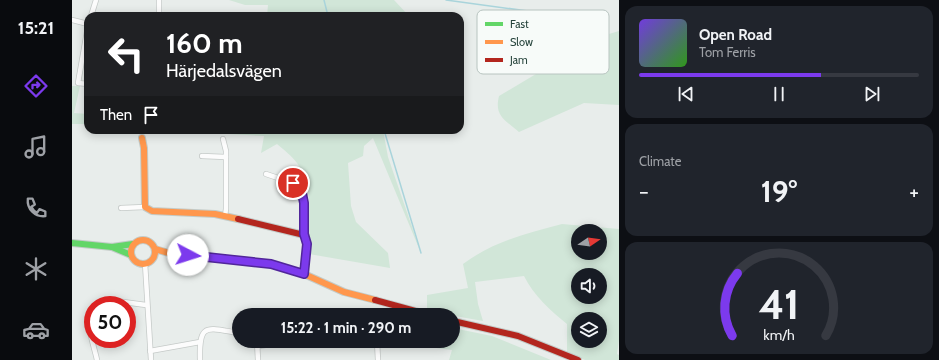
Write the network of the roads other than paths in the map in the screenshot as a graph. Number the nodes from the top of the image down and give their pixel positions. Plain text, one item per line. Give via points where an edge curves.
1 (96, 0) edge
2 (159, 0) edge
3 (92, 12) edge
4 (159, 12) edge
5 (72, 20) edge
6 (84, 24) edge
7 (84, 48) edge
8 (72, 82) edge
9 (78, 82) junction
10 (84, 83) edge
11 (142, 138) dead end
12 (223, 139) dead end
13 (202, 156) dead end
14 (226, 158) junction
15 (266, 174) dead end
16 (145, 207) junction
17 (121, 208) dead end
18 (225, 216) junction
19 (304, 234) junction
20 (72, 243) edge
21 (133, 244) junction
22 (112, 247) junction
23 (155, 249) junction
24 (172, 254) junction
25 (131, 255) junction
26 (153, 258) junction
27 (143, 264) junction
28 (304, 274) junction
29 (136, 303) edge
30 (146, 305) junction
31 (404, 308) edge
32 (460, 322) edge
33 (232, 332) edge
34 (200, 342) junction
35 (94, 348) edge
36 (258, 348) edge
37 (378, 348) edge
38 (150, 351) junction
39 (97, 360) edge
40 (151, 360) edge
41 (200, 360) edge
42 (258, 360) edge
43 (378, 360) edge
44 (578, 360) edge

1 - 3 street
2 - 4 street
5 - 6 street
7 - 9 street
8 - 9 street
9 - 10 street
11 - 16 main road
12 - 14 street
13 - 14 street
14 - 18 street
15 - 19 street via 293,183 302,193
16 - 17 street
16 - 18 main road via 152,210
18 - 19 main road
19 - 28 street via 307,244
20 - 22 main road
21 - 22 main road
21 - 23 main road via 146,240 152,243
21 - 25 main road
22 - 25 main road
23 - 24 main road
23 - 26 main road
24 - 26 main road
24 - 28 main road via 271,264
25 - 27 main road via 134,260
26 - 27 main road
27 - 30 street
28 - 31 main road via 344,292
29 - 30 street
30 - 38 street
32 - 44 main road via 518,336
33 - 34 street via 215,329 205,331
34 - 38 street
34 - 41 street
35 - 39 street
36 - 42 street
37 - 43 street
38 - 40 street

